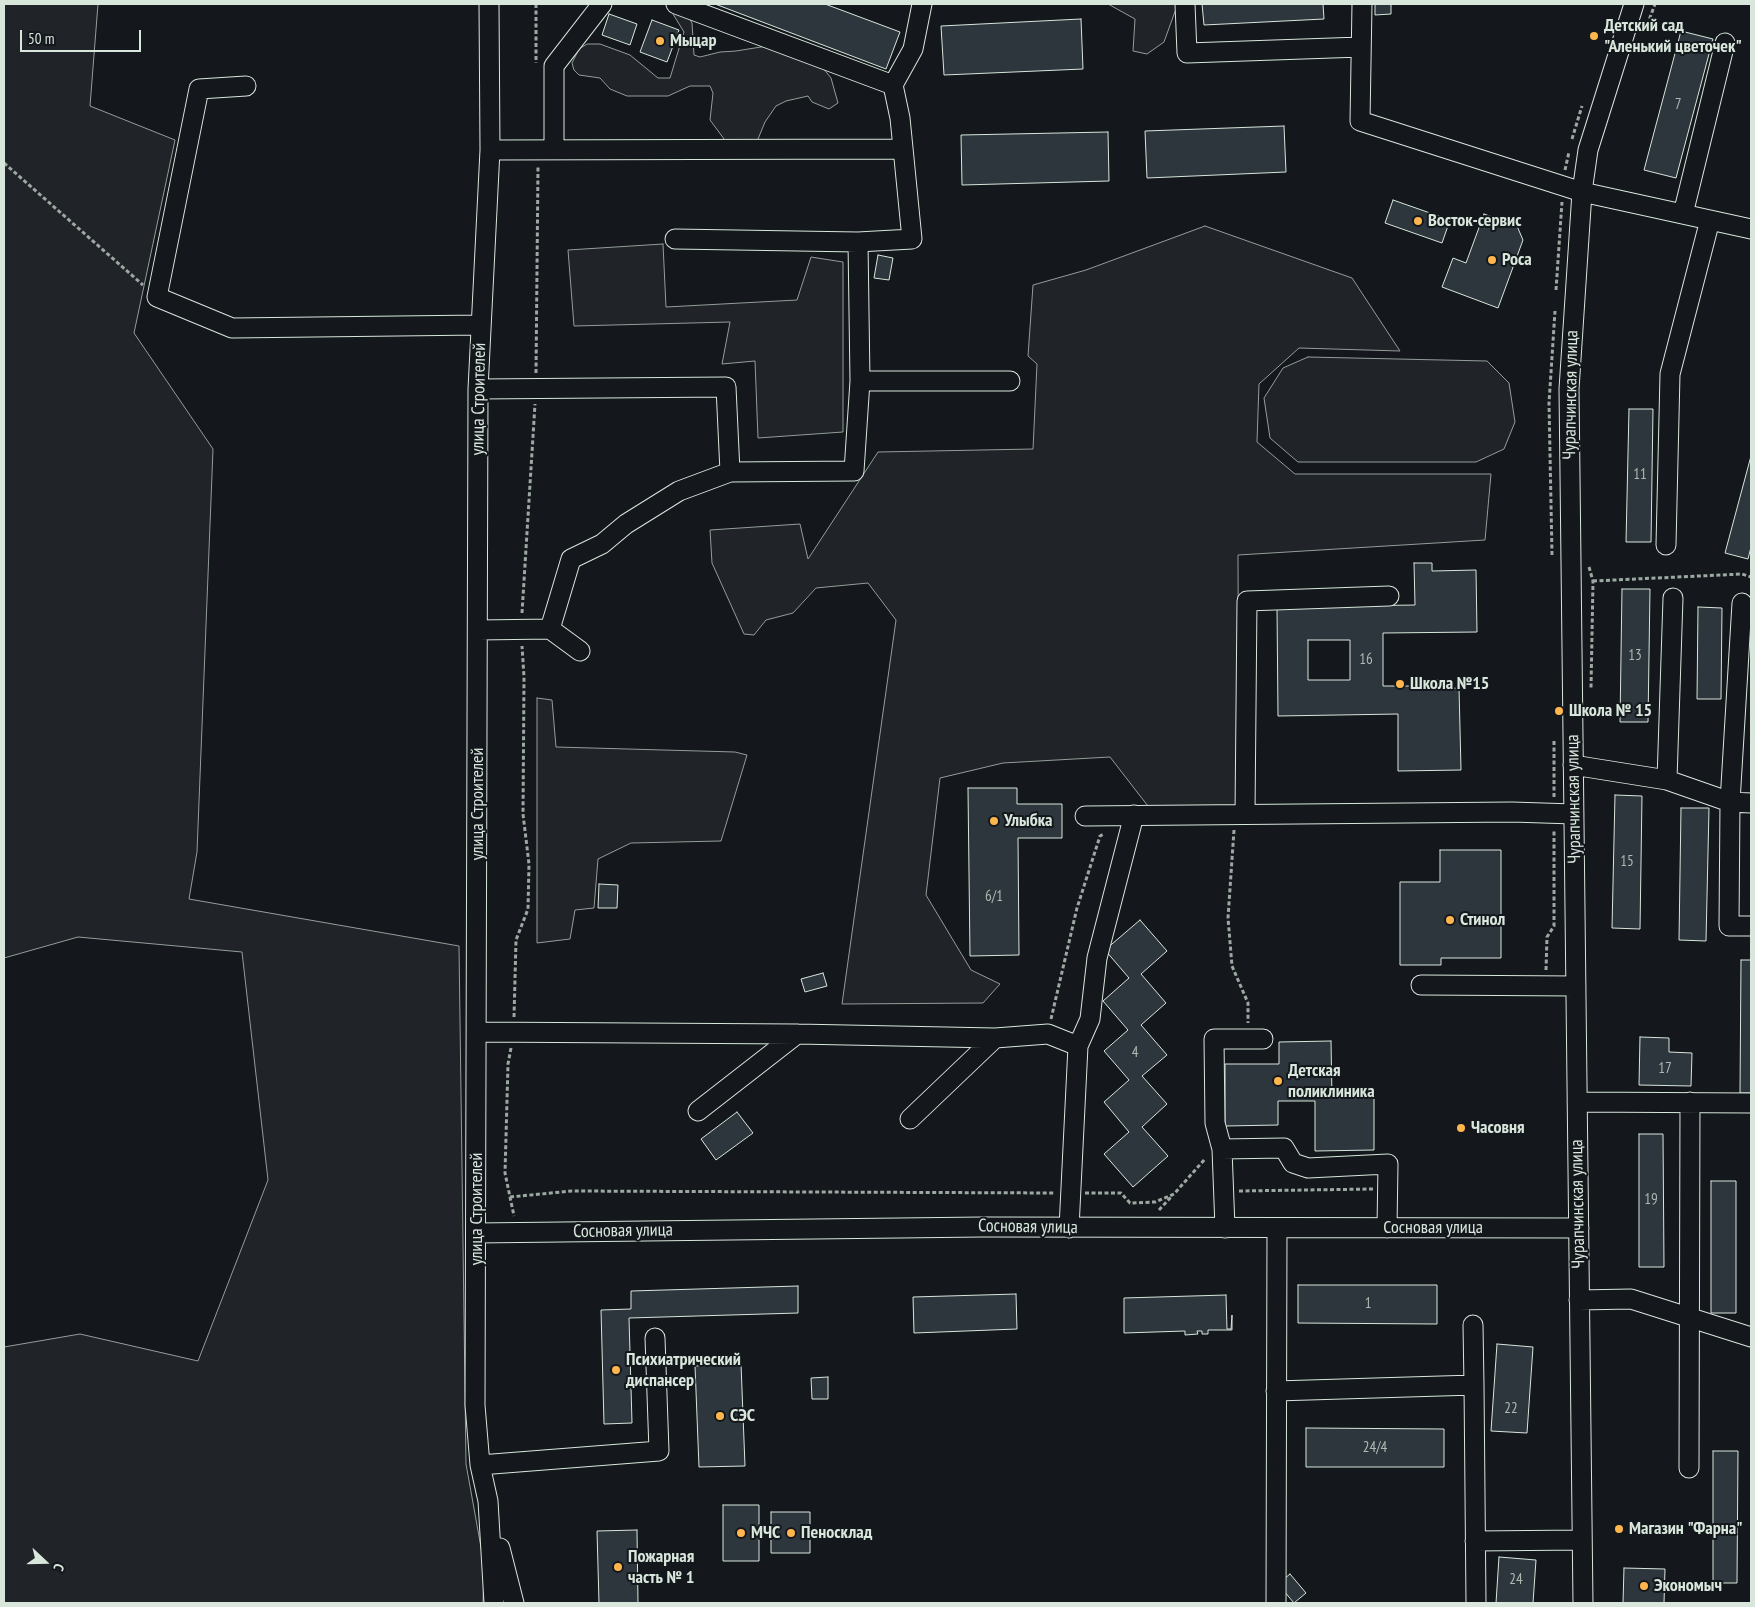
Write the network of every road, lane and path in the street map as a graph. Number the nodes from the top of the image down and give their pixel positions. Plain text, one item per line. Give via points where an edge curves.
1 (489, 4) edge
2 (536, 4) edge
3 (602, 4) edge
4 (676, 4) edge
5 (922, 4) edge
6 (1185, 4) edge
7 (1362, 4) edge
8 (1634, 4) edge
9 (1654, 4) edge
10 (1642, 41) dead end
11 (1725, 43) dead end
12 (1362, 46) junction
13 (537, 72) dead end
14 (246, 86) dead end
15 (893, 86) junction
16 (902, 149) junction
17 (490, 150) junction
18 (546, 150) junction
19 (4, 163) edge
20 (1582, 192) junction
21 (1683, 214) junction
22 (1710, 220) junction
23 (1751, 229) edge
24 (675, 239) dead end
25 (858, 242) junction
26 (157, 297) junction
27 (480, 325) junction
28 (860, 381) junction
29 (1010, 382) dead end
30 (536, 389) junction
31 (478, 390) junction
32 (730, 472) junction
33 (1666, 545) dead end
34 (1587, 559) dead end
35 (1751, 577) edge
36 (1593, 581) junction
37 (1389, 596) dead end
38 (1673, 598) dead end
39 (1742, 603) dead end
40 (550, 628) junction
41 (521, 629) junction
42 (478, 630) junction
43 (580, 652) dead end
44 (1591, 694) dead end
45 (1573, 765) junction
46 (1667, 780) junction
47 (1730, 802) junction
48 (1751, 804) edge
49 (1240, 814) junction
50 (1574, 814) junction
51 (1134, 815) junction
52 (1085, 816) dead end
53 (1106, 832) dead end
54 (1751, 926) edge
55 (1421, 985) dead end
56 (1576, 986) junction
57 (477, 1032) junction
58 (514, 1032) junction
59 (797, 1034) junction
60 (1048, 1034) junction
61 (995, 1038) junction
62 (1256, 1039) joint
63 (1078, 1046) junction
64 (1577, 1102) junction
65 (1690, 1102) junction
66 (1751, 1103) edge
67 (698, 1111) dead end
68 (910, 1119) dead end
69 (1222, 1149) junction
70 (1387, 1188) junction
71 (1223, 1192) junction
72 (1071, 1194) junction
73 (1174, 1194) junction
74 (510, 1197) junction
75 (1130, 1203) junction
76 (1136, 1210) dead end
77 (1157, 1212) dead end
78 (1069, 1228) junction
79 (1225, 1228) junction
80 (1277, 1228) junction
81 (1387, 1228) junction
82 (1578, 1228) junction
83 (517, 1232) junction
84 (477, 1233) junction
85 (1579, 1300) junction
86 (1691, 1318) junction
87 (1473, 1325) dead end
88 (1751, 1337) edge
89 (655, 1338) dead end
90 (1474, 1385) junction
91 (1276, 1391) junction
92 (480, 1465) junction
93 (1690, 1468) dead end
94 (488, 1501) junction
95 (1582, 1540) junction
96 (1475, 1541) junction
97 (494, 1603) edge
98 (514, 1603) edge
99 (1276, 1603) edge
100 (1476, 1603) edge
101 (1583, 1603) edge

1 - 17 street, улица Строителей
2 - 13 path
3 - 18 street via 554,66
4 - 15 street
5 - 15 street via 914,49
6 - 12 street via 1187,52
7 - 12 street
8 - 20 street, Чурапчинская улица via 1588,150
9 - 10 path
11 - 21 street
12 - 20 street via 1360,121
14 - 26 street via 199,89
15 - 16 street
16 - 18 street
16 - 25 street via 912,239
17 - 18 street
17 - 27 street, улица Строителей
18 - 30 path
19 - 26 path
20 - 21 street
20 - 45 street, Чурапчинская улица via 1569,389
21 - 22 street
22 - 23 street
22 - 33 street via 1670,374
24 - 25 street
25 - 28 street
26 - 27 street via 232,328
27 - 31 street, улица Строителей
28 - 29 street
28 - 32 street via 854,471
30 - 31 street
30 - 32 street via 726,387
30 - 41 path
31 - 42 street, улица Строителей
32 - 40 street via 680,491 626,524 602,544 571,559
34 - 36 path
35 - 36 path via 1742,574
36 - 44 path
37 - 49 street via 1247,601
38 - 46 street
39 - 47 street
40 - 41 street
40 - 43 street
41 - 42 street
41 - 58 path via 524,677 522,814 529,864 528,909 516,940
42 - 57 street, улица Строителей
45 - 46 street
45 - 50 street, Чурапчинская улица
46 - 47 street
47 - 48 street
47 - 54 street via 1729,926
49 - 50 street
49 - 51 street
49 - 62 path via 1228,918 1232,966 1248,1003
50 - 56 street, Чурапчинская улица
51 - 52 street
51 - 63 street via 1097,958 1090,1019
53 - 60 path via 1100,836 1077,908
55 - 56 street
56 - 64 street, Чурапчинская улица
57 - 58 street
57 - 84 street, улица Строителей
58 - 59 street
58 - 74 path via 508,1064 505,1174
59 - 61 street
59 - 67 street
60 - 61 street
60 - 63 street
61 - 68 street
62 - 69 street via 1214,1039 1215,1122
63 - 72 street
64 - 65 street
64 - 82 street, Чурапчинская улица
65 - 66 street
65 - 86 street
69 - 70 street via 1284,1148 1293,1163 1308,1168 1388,1164
69 - 71 street
69 - 73 path via 1202,1162
70 - 71 path
70 - 81 street
71 - 79 street
72 - 74 path via 572,1191
72 - 75 path via 1120,1193
72 - 78 street
73 - 75 path via 1154,1202
73 - 77 path
74 - 83 path
75 - 76 path
78 - 79 street, Сосновая улица
78 - 83 street, Сосновая улица
79 - 80 street, Сосновая улица
80 - 81 street, Сосновая улица
80 - 91 street
81 - 82 street, Сосновая улица
82 - 85 street, Чурапчинская улица
83 - 84 street, Сосновая улица
84 - 92 street, улица Строителей via 475,1405
85 - 86 street via 1631,1299
85 - 95 street, Чурапчинская улица
86 - 88 street
86 - 93 street
87 - 90 street
89 - 92 street via 659,1451
90 - 91 street
90 - 96 street
91 - 99 street
92 - 94 street, улица Строителей
94 - 97 street, улица Строителей
94 - 98 street
95 - 96 street
95 - 101 street, Чурапчинская улица
96 - 100 street

